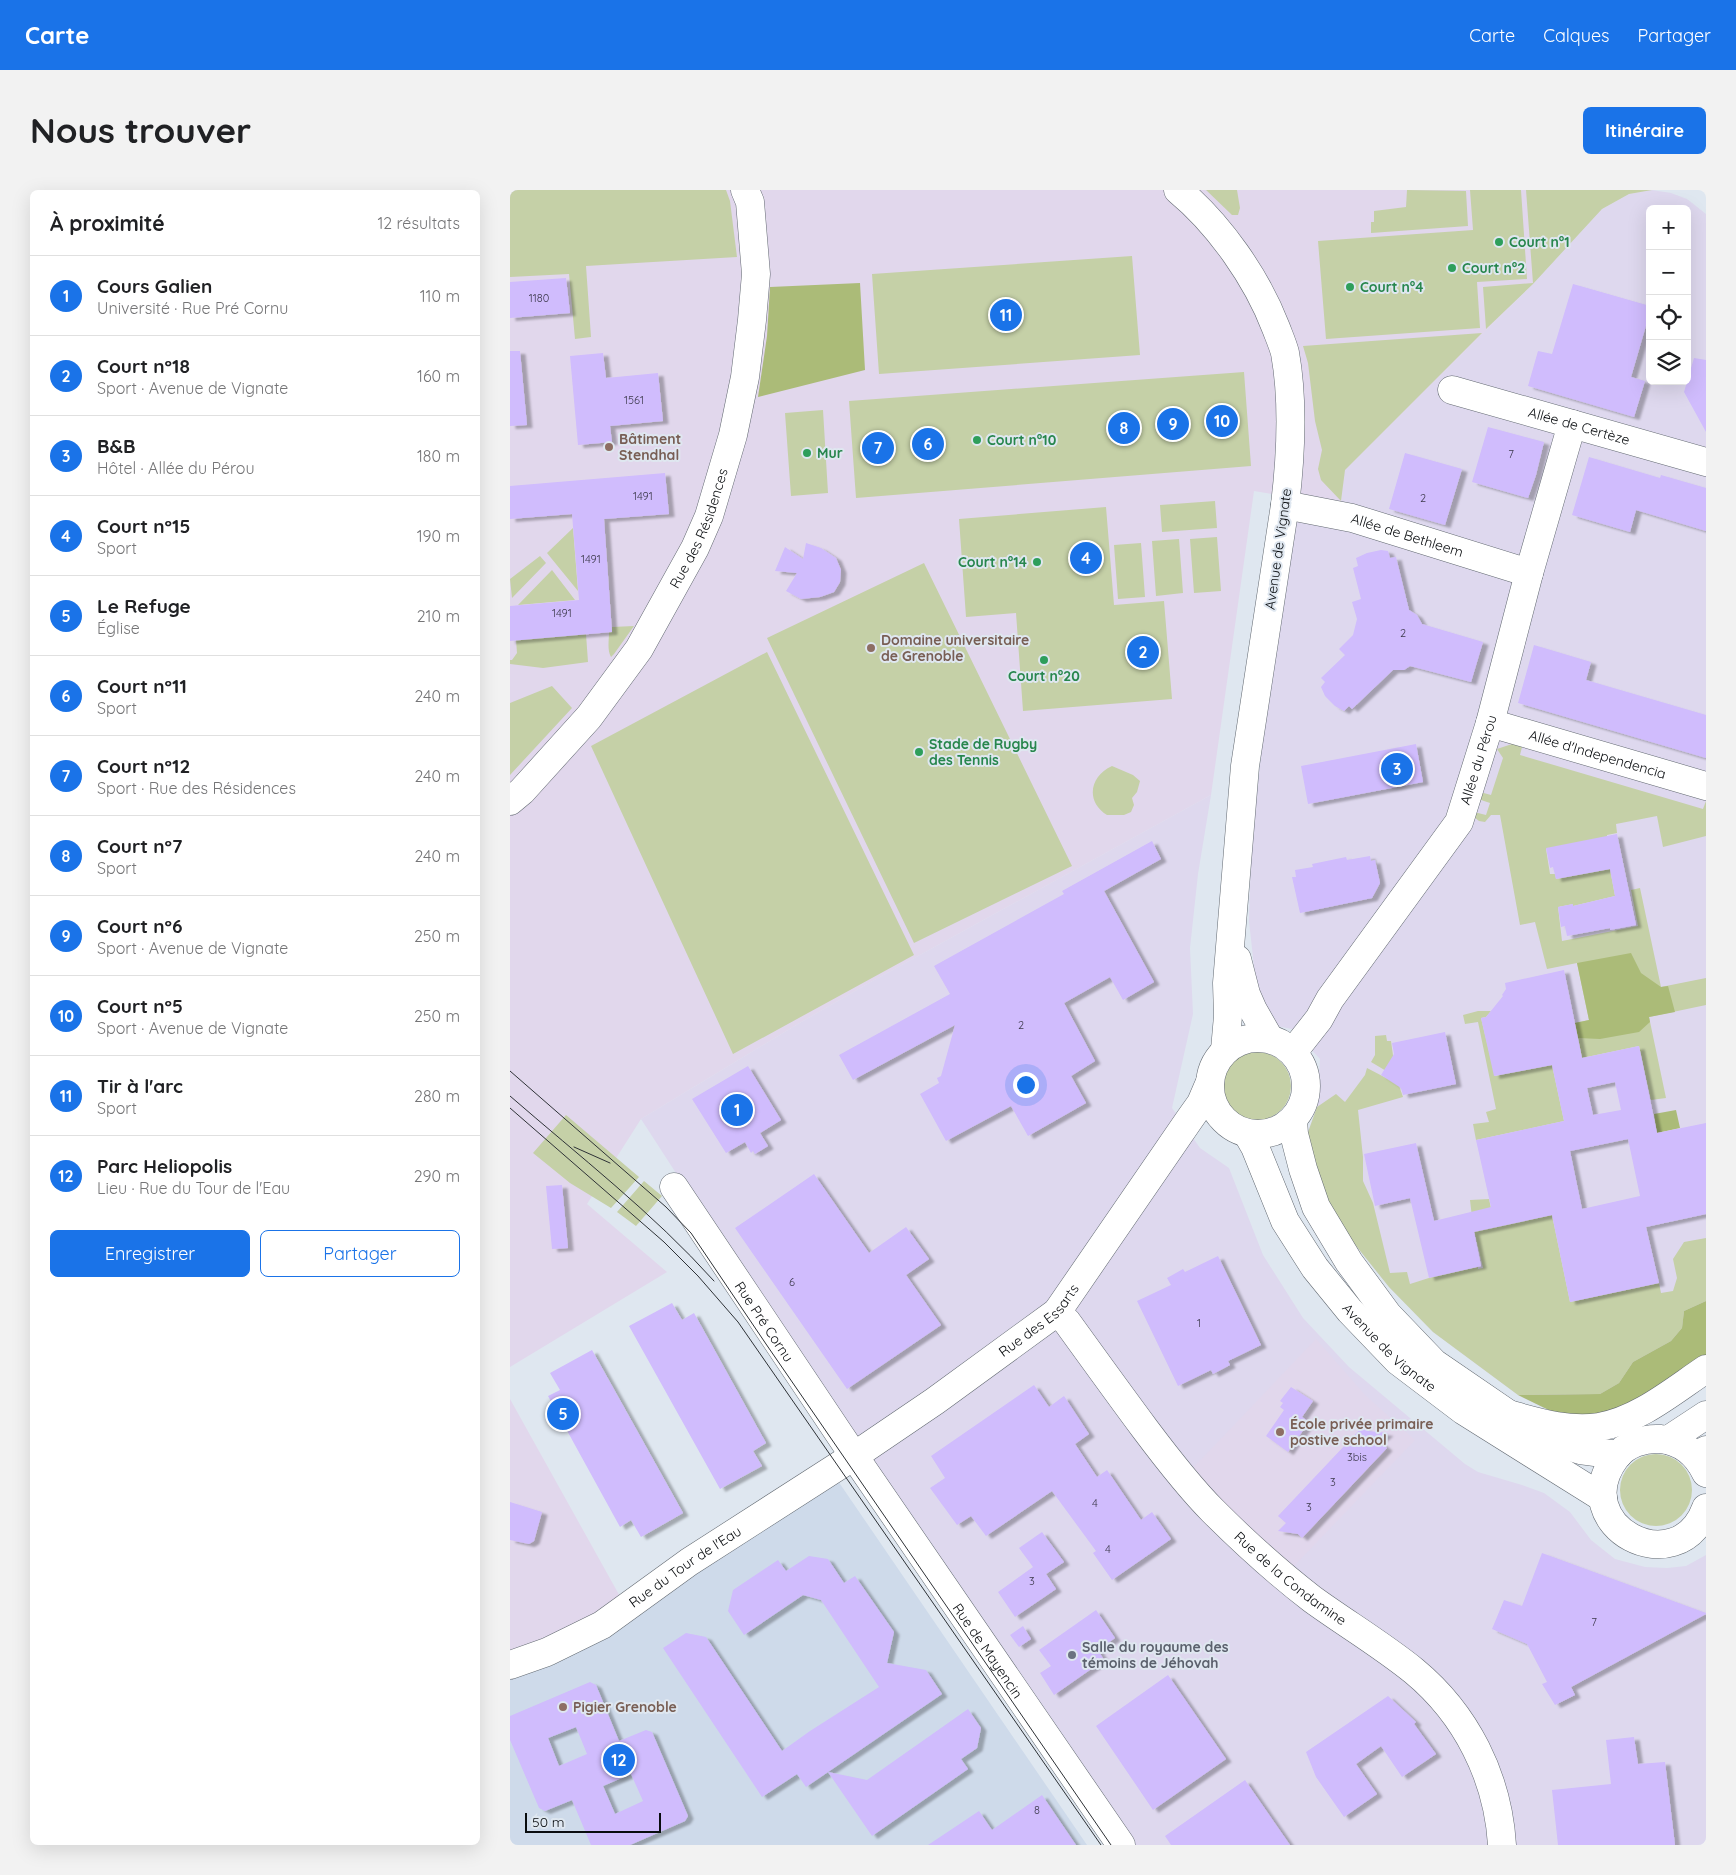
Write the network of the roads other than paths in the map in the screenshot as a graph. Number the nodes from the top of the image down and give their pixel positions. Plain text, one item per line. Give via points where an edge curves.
1 (1178, 190) edge
2 (749, 194) edge
3 (1452, 390) dead end
4 (1572, 424) junction
5 (1706, 462) edge
6 (1285, 505) junction
7 (1529, 573) junction
8 (1490, 722) junction
9 (1706, 786) edge
10 (510, 801) edge
11 (1231, 940) junction
12 (1269, 1038) junction
13 (1225, 1050) junction
14 (1293, 1052) junction
15 (1210, 1082) junction
16 (1293, 1120) junction
17 (1239, 1129) junction
18 (1177, 1138) junction
19 (674, 1187) dead end
20 (1057, 1312) junction
21 (1706, 1369) edge
22 (1508, 1414) junction
23 (1706, 1415) edge
24 (1668, 1440) junction
25 (1618, 1455) junction
26 (854, 1456) junction
27 (1705, 1463) edge
28 (1603, 1498) junction
29 (1705, 1514) edge
30 (510, 1665) edge
31 (1121, 1845) edge
32 (1502, 1845) edge

1 - 6 main road, Avenue de Vignate via 1227,240 1268,308 1285,352 1290,402 1290,463
2 - 10 main road, Rue des Résidences via 756,274 746,368 733,435 709,516 695,548 639,649 589,717
3 - 4 main road, Allée de Certèze
4 - 5 main road, Allée de Certèze
4 - 7 main road, Allée du Pérou
6 - 7 main road, Allée de Bethleem via 1352,518
6 - 11 main road, Avenue de Vignate via 1245,766
7 - 8 main road, Allée du Pérou
8 - 9 main road, Allée d'Independencia
8 - 14 main road, Allée du Pérou via 1458,822
11 - 12 main road, Avenue de Vignate via 1246,994
11 - 13 main road, Avenue de Vignate
12 - 13 main road via 1246,1039
12 - 14 main road
13 - 15 main road via 1217,1059
14 - 16 main road via 1303,1067 1307,1086 1303,1104
15 - 17 main road via 1214,1107 1221,1118
15 - 18 main road, Rue des Essarts via 1201,1103
16 - 17 main road via 1272,1132 1259,1134
16 - 22 main road, Avenue de Vignate via 1303,1169 1316,1207 1349,1262 1388,1315 1434,1363
17 - 18 main road via 1213,1126
17 - 28 main road, Avenue de Vignate via 1255,1147 1285,1221 1316,1268 1350,1311 1398,1362 1464,1411
18 - 20 main road, Rue des Essarts
19 - 26 main road, Rue Pré Cornu
20 - 26 main road, Rue des Essarts
20 - 32 main road, Rue de la Condamine via 1163,1453 1212,1510 1283,1575 1413,1671 1449,1706 1464,1725 1486,1772 1500,1821
21 - 22 main road via 1634,1415 1598,1427 1559,1426
22 - 25 main road, Avenue de Vignate via 1561,1444
23 - 24 main road
24 - 25 main road via 1646,1439
24 - 27 main road via 1688,1449
25 - 28 main road via 1608,1468
26 - 30 main road, Rue du Tour de l'Eau via 689,1562 602,1625 547,1652
26 - 31 main road, Rue de Mayencin
28 - 29 main road via 1617,1528 1646,1544 1679,1540 1693,1530

